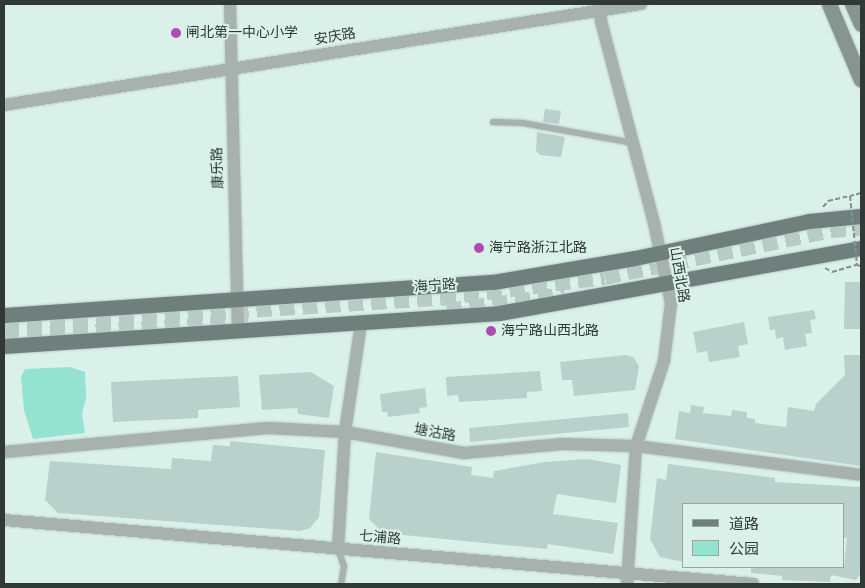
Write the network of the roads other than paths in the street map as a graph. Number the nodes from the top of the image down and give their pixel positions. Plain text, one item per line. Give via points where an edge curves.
1 (230, 4) edge
2 (641, 4) edge
3 (828, 4) edge
4 (852, 4) edge
5 (600, 7) edge
6 (861, 24) edge
7 (230, 71) junction
8 (861, 80) edge
9 (4, 105) edge
10 (493, 122) dead end
11 (633, 143) junction
12 (861, 216) edge
13 (861, 248) edge
14 (661, 253) junction
15 (669, 285) junction
16 (237, 300) junction
17 (4, 315) edge
18 (361, 323) junction
19 (238, 332) junction
20 (4, 346) edge
21 (345, 432) junction
22 (636, 446) junction
23 (4, 452) edge
24 (861, 475) edge
25 (4, 520) edge
26 (338, 549) junction
27 (628, 579) edge
28 (341, 584) edge
29 (753, 584) edge

1 - 7 street, 康乐路
2 - 5 street, 安庆路
3 - 8 main road
4 - 6 main road
5 - 7 street, 安庆路
5 - 11 street, 山西北路
7 - 9 street, 安庆路
7 - 16 street, 康乐路
10 - 11 lane via 523,123
11 - 14 street, 山西北路
12 - 14 main road, 海宁路 via 809,221
13 - 15 main road via 806,256
14 - 15 street, 山西北路
14 - 16 main road, 海宁路 via 493,282
15 - 18 main road via 499,313
15 - 22 street, 山西北路 via 670,323 664,361
16 - 17 main road, 海宁路
16 - 19 street, 康乐路
18 - 19 main road
18 - 21 street
19 - 20 main road
21 - 22 street, 塘沽路 via 464,453 563,444
21 - 23 street, 塘沽路 via 245,429
21 - 26 street
22 - 24 street, 塘沽路
22 - 27 street, 山西北路
25 - 26 street, 七浦路
26 - 27 street, 七浦路
26 - 28 lane via 344,566
27 - 29 street, 七浦路

